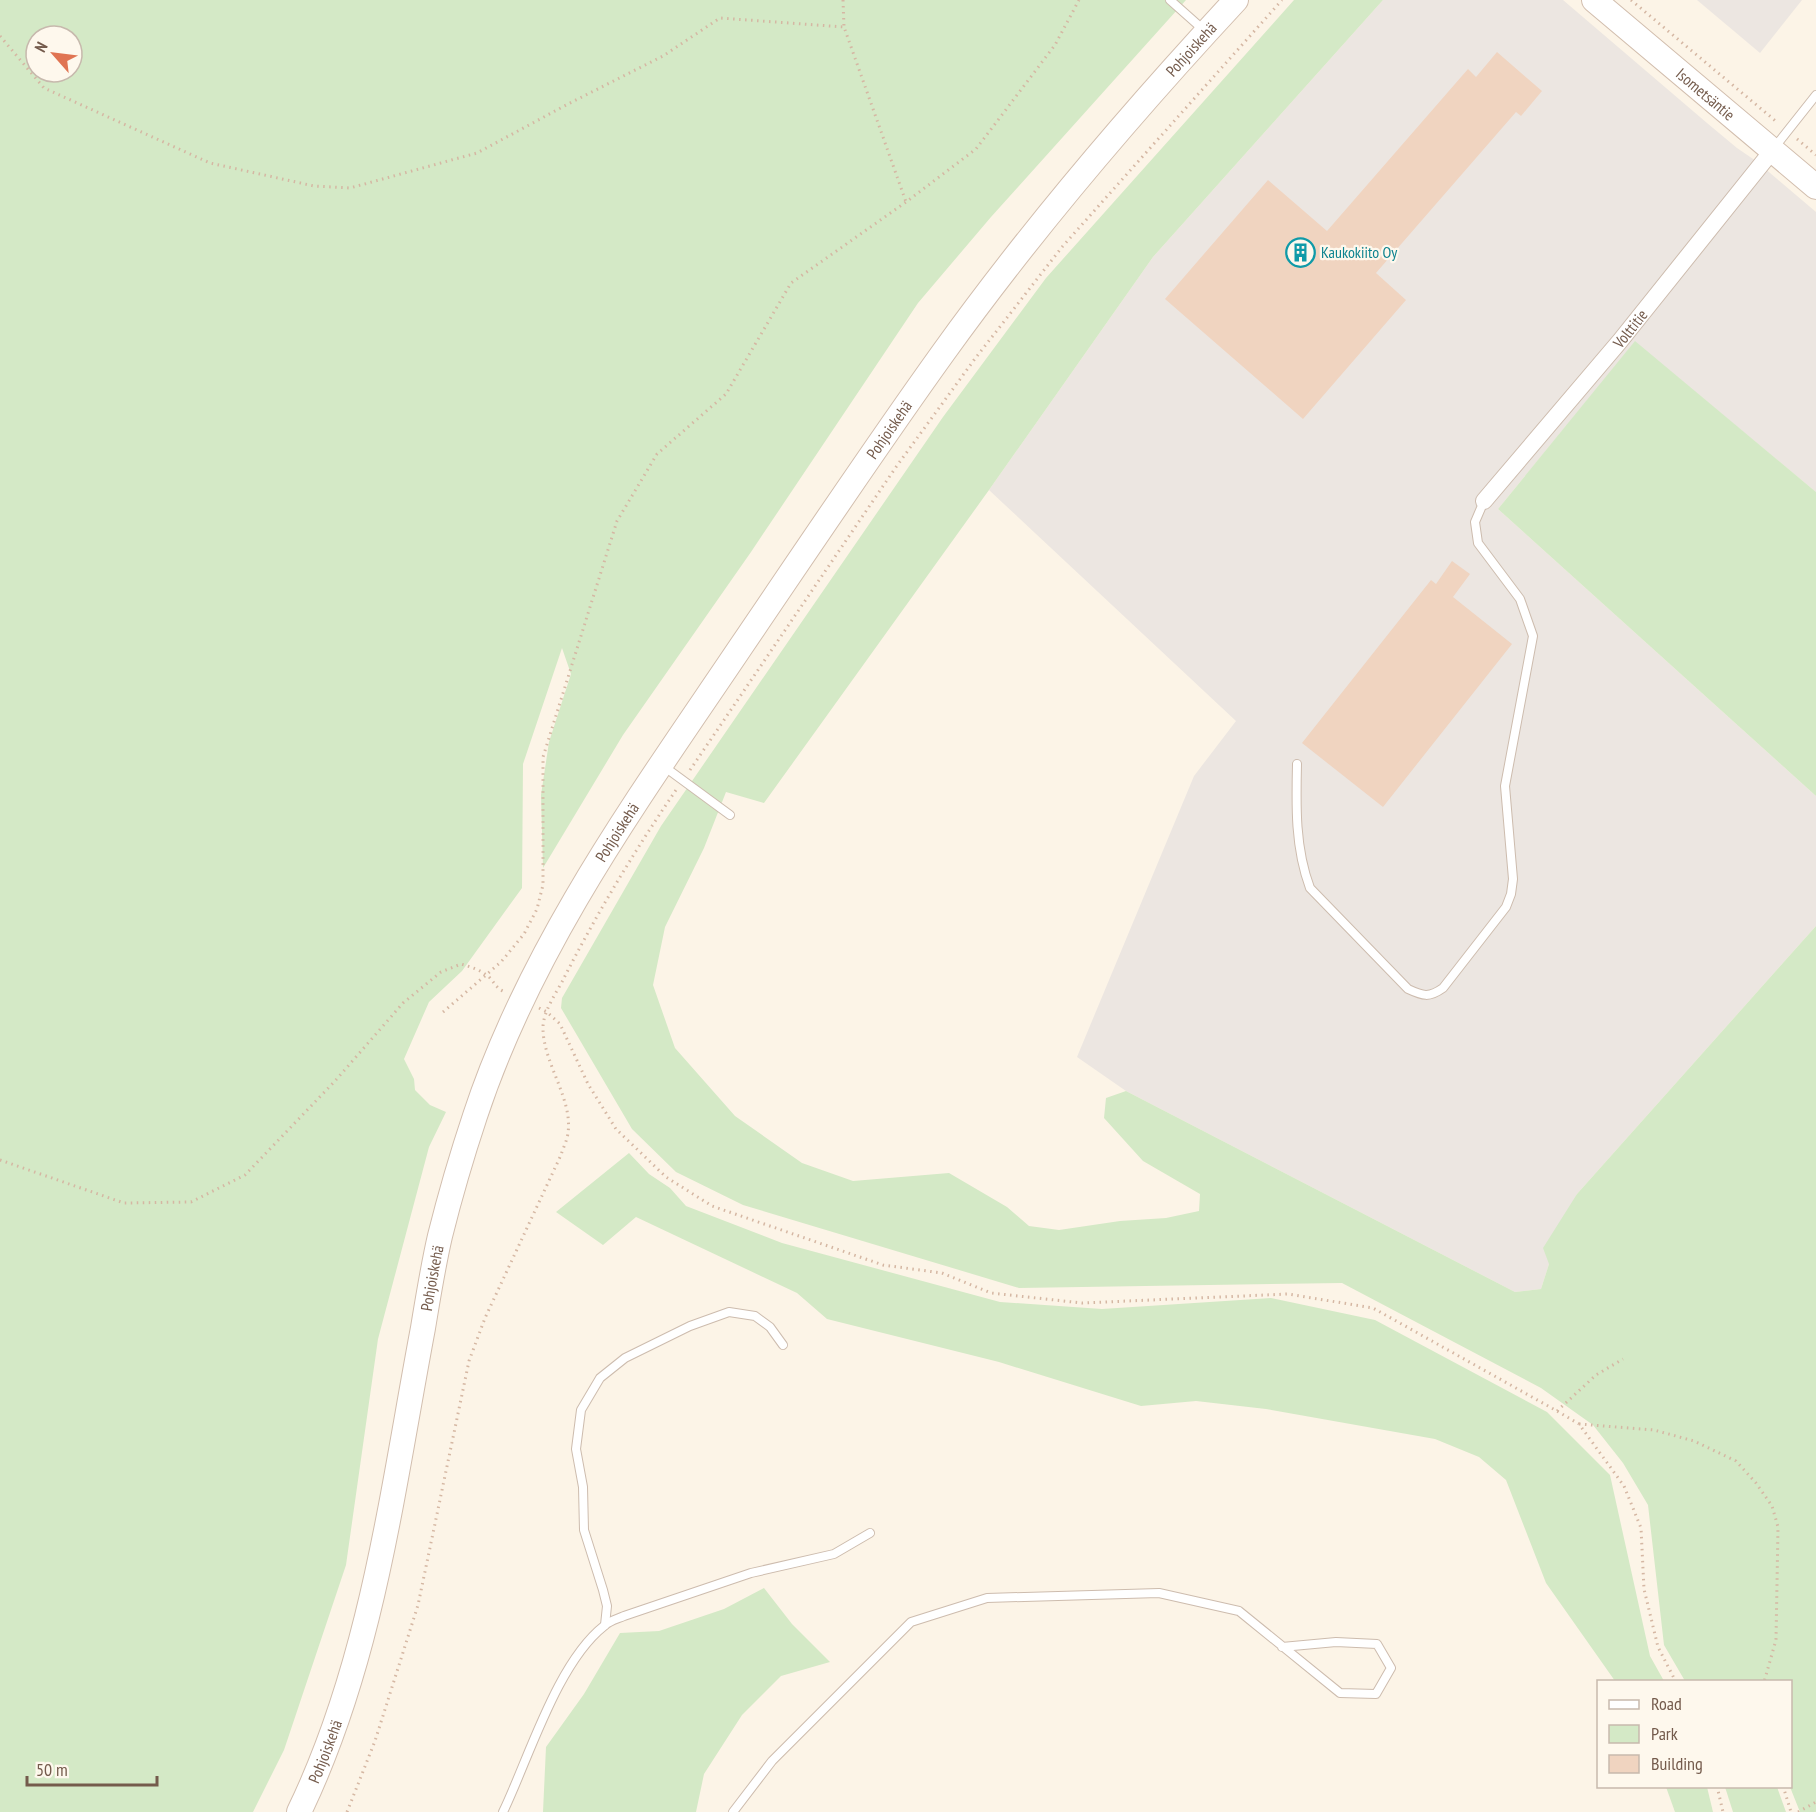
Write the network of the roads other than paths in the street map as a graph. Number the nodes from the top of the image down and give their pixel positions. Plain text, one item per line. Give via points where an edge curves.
1 (1170, 0) edge
2 (1236, 0) edge
3 (1594, 0) edge
4 (1206, 33) junction
5 (1816, 95) edge
6 (1772, 151) junction
7 (1816, 187) edge
8 (1484, 501) joint
9 (661, 764) junction
10 (1297, 764) dead end
11 (730, 815) dead end
12 (783, 1345) dead end
13 (870, 1533) dead end
14 (605, 1624) junction
15 (1282, 1647) junction
16 (299, 1812) edge
17 (503, 1812) edge
18 (734, 1812) edge

1 - 4 lane
2 - 4 main road, Pohjoiskehä
3 - 6 main road, Isometsäntie
4 - 9 main road, Pohjoiskehä via 1083,172 945,350
5 - 6 lane
6 - 7 main road, Isometsäntie
6 - 8 street, Volttitie via 1620,341
8 - 10 lane via 1475,522 1478,543 1520,600 1533,636 1505,786 1511,894 1506,907 1443,988 1432,995 1422,996 1408,989 1310,888 1296,812
9 - 11 lane
9 - 16 main road, Pohjoiskehä via 554,935 504,1040 476,1115 440,1236 391,1509 366,1620 341,1708
12 - 14 lane via 770,1327 755,1316 729,1312 625,1358 600,1378 581,1410 576,1449 583,1487 584,1530 607,1606
13 - 14 lane via 834,1554 751,1573
14 - 17 lane via 576,1656 558,1689
15 - 15 lane via 1336,1642 1377,1644 1391,1668 1376,1694 1340,1693
15 - 18 lane via 1239,1611 1159,1593 987,1598 911,1622 772,1761

